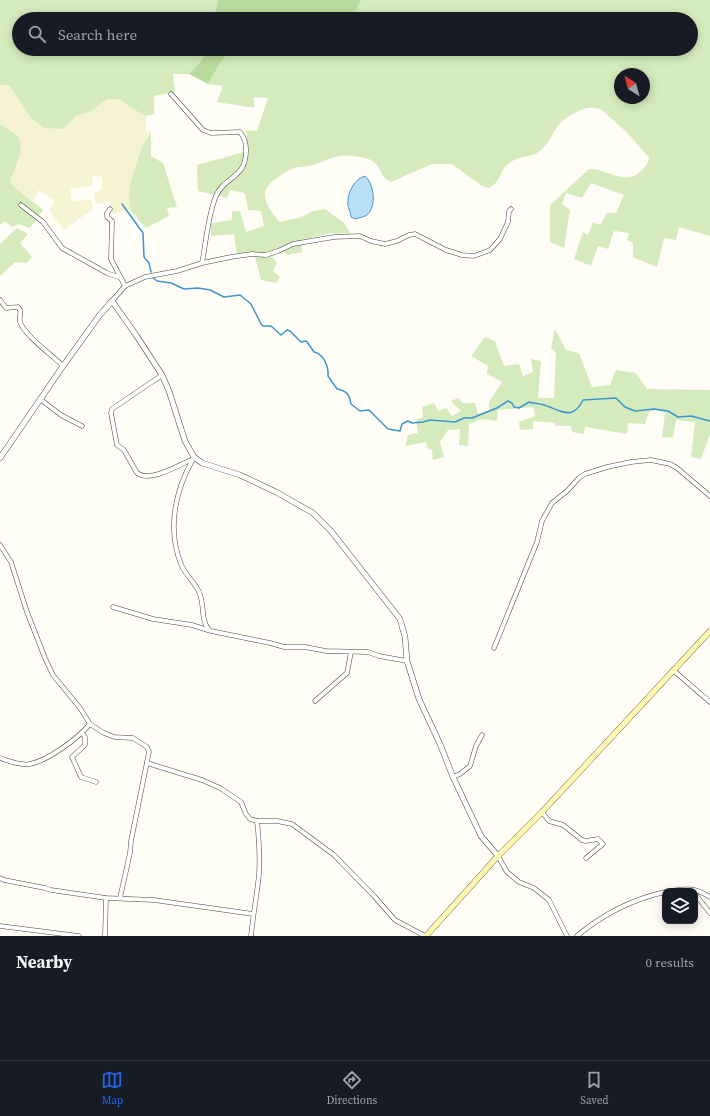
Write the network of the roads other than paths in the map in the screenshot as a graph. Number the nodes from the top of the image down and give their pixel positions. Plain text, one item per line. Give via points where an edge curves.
1 (171, 94) dead end
2 (21, 205) dead end
3 (110, 209) dead end
4 (511, 209) dead end
5 (202, 263) junction
6 (121, 278) junction
7 (125, 286) junction
8 (0, 300) edge
9 (112, 301) junction
10 (63, 366) junction
11 (162, 375) junction
12 (40, 399) junction
13 (82, 426) dead end
14 (0, 458) edge
15 (193, 458) junction
16 (710, 496) edge
17 (0, 544) edge
18 (112, 607) dead end
19 (211, 631) junction
20 (710, 631) edge
21 (494, 648) dead end
22 (352, 652) junction
23 (407, 661) junction
24 (673, 670) junction
25 (315, 701) dead end
26 (710, 702) edge
27 (90, 724) junction
28 (82, 733) junction
29 (482, 735) dead end
30 (0, 758) edge
31 (147, 763) junction
32 (453, 777) junction
33 (96, 782) dead end
34 (542, 812) junction
35 (257, 821) junction
36 (498, 856) junction
37 (586, 858) dead end
38 (0, 878) edge
39 (698, 891) edge
40 (662, 893) edge
41 (710, 897) edge
42 (106, 898) junction
43 (120, 898) junction
44 (698, 898) edge
45 (710, 913) edge
46 (253, 914) junction
47 (0, 926) edge
48 (79, 936) edge
49 (105, 936) edge
50 (251, 936) edge
51 (425, 936) edge
52 (567, 936) edge
53 (577, 936) edge

1 - 5 street via 203,130 211,133 240,132 246,143 244,167 216,196
2 - 6 street via 43,222 62,248
3 - 6 street via 107,217 112,221 111,259
4 - 5 street via 500,240 490,250 474,256 446,250 415,234 385,244 360,236 334,237 293,244 266,255 252,254
5 - 7 street via 145,277
6 - 7 street
7 - 9 street
8 - 10 street via 6,308 18,307 20,322 27,332
9 - 10 street
9 - 11 street
10 - 12 street
11 - 15 street via 184,441
11 - 15 street via 112,409 115,439 140,476 152,476
12 - 13 street via 61,415
12 - 14 street
15 - 19 street via 185,472 176,499 174,542 186,574 200,594 204,620
15 - 23 street via 240,475 276,492 320,519 400,619
16 - 21 street via 677,468 650,460 607,467 579,478 568,491 552,503 542,521 538,542
17 - 27 street via 10,562 53,675
18 - 19 street via 153,619 192,625
19 - 22 street via 284,647
20 - 24 main road
22 - 23 street via 368,652
22 - 25 street via 346,673
23 - 32 street via 419,699
24 - 26 street
24 - 34 main road
27 - 28 street
27 - 31 street via 114,737 133,738 142,743 149,752
28 - 30 street via 40,761 18,764
28 - 33 street via 85,745 72,757 81,777
29 - 32 street via 470,766
31 - 35 street via 220,788 241,802 250,819
31 - 43 street
32 - 36 street via 481,836
34 - 36 main road
34 - 37 street via 549,821 563,825 582,840 600,840 603,844
35 - 46 street via 260,844 259,875
35 - 51 street via 292,824 334,855 395,920
36 - 51 main road
36 - 52 street via 507,872 549,900
38 - 42 street via 51,890
39 - 41 street
40 - 53 street via 622,906
42 - 43 street
42 - 49 street
43 - 46 street via 154,900
44 - 45 street
46 - 50 street
47 - 48 street

